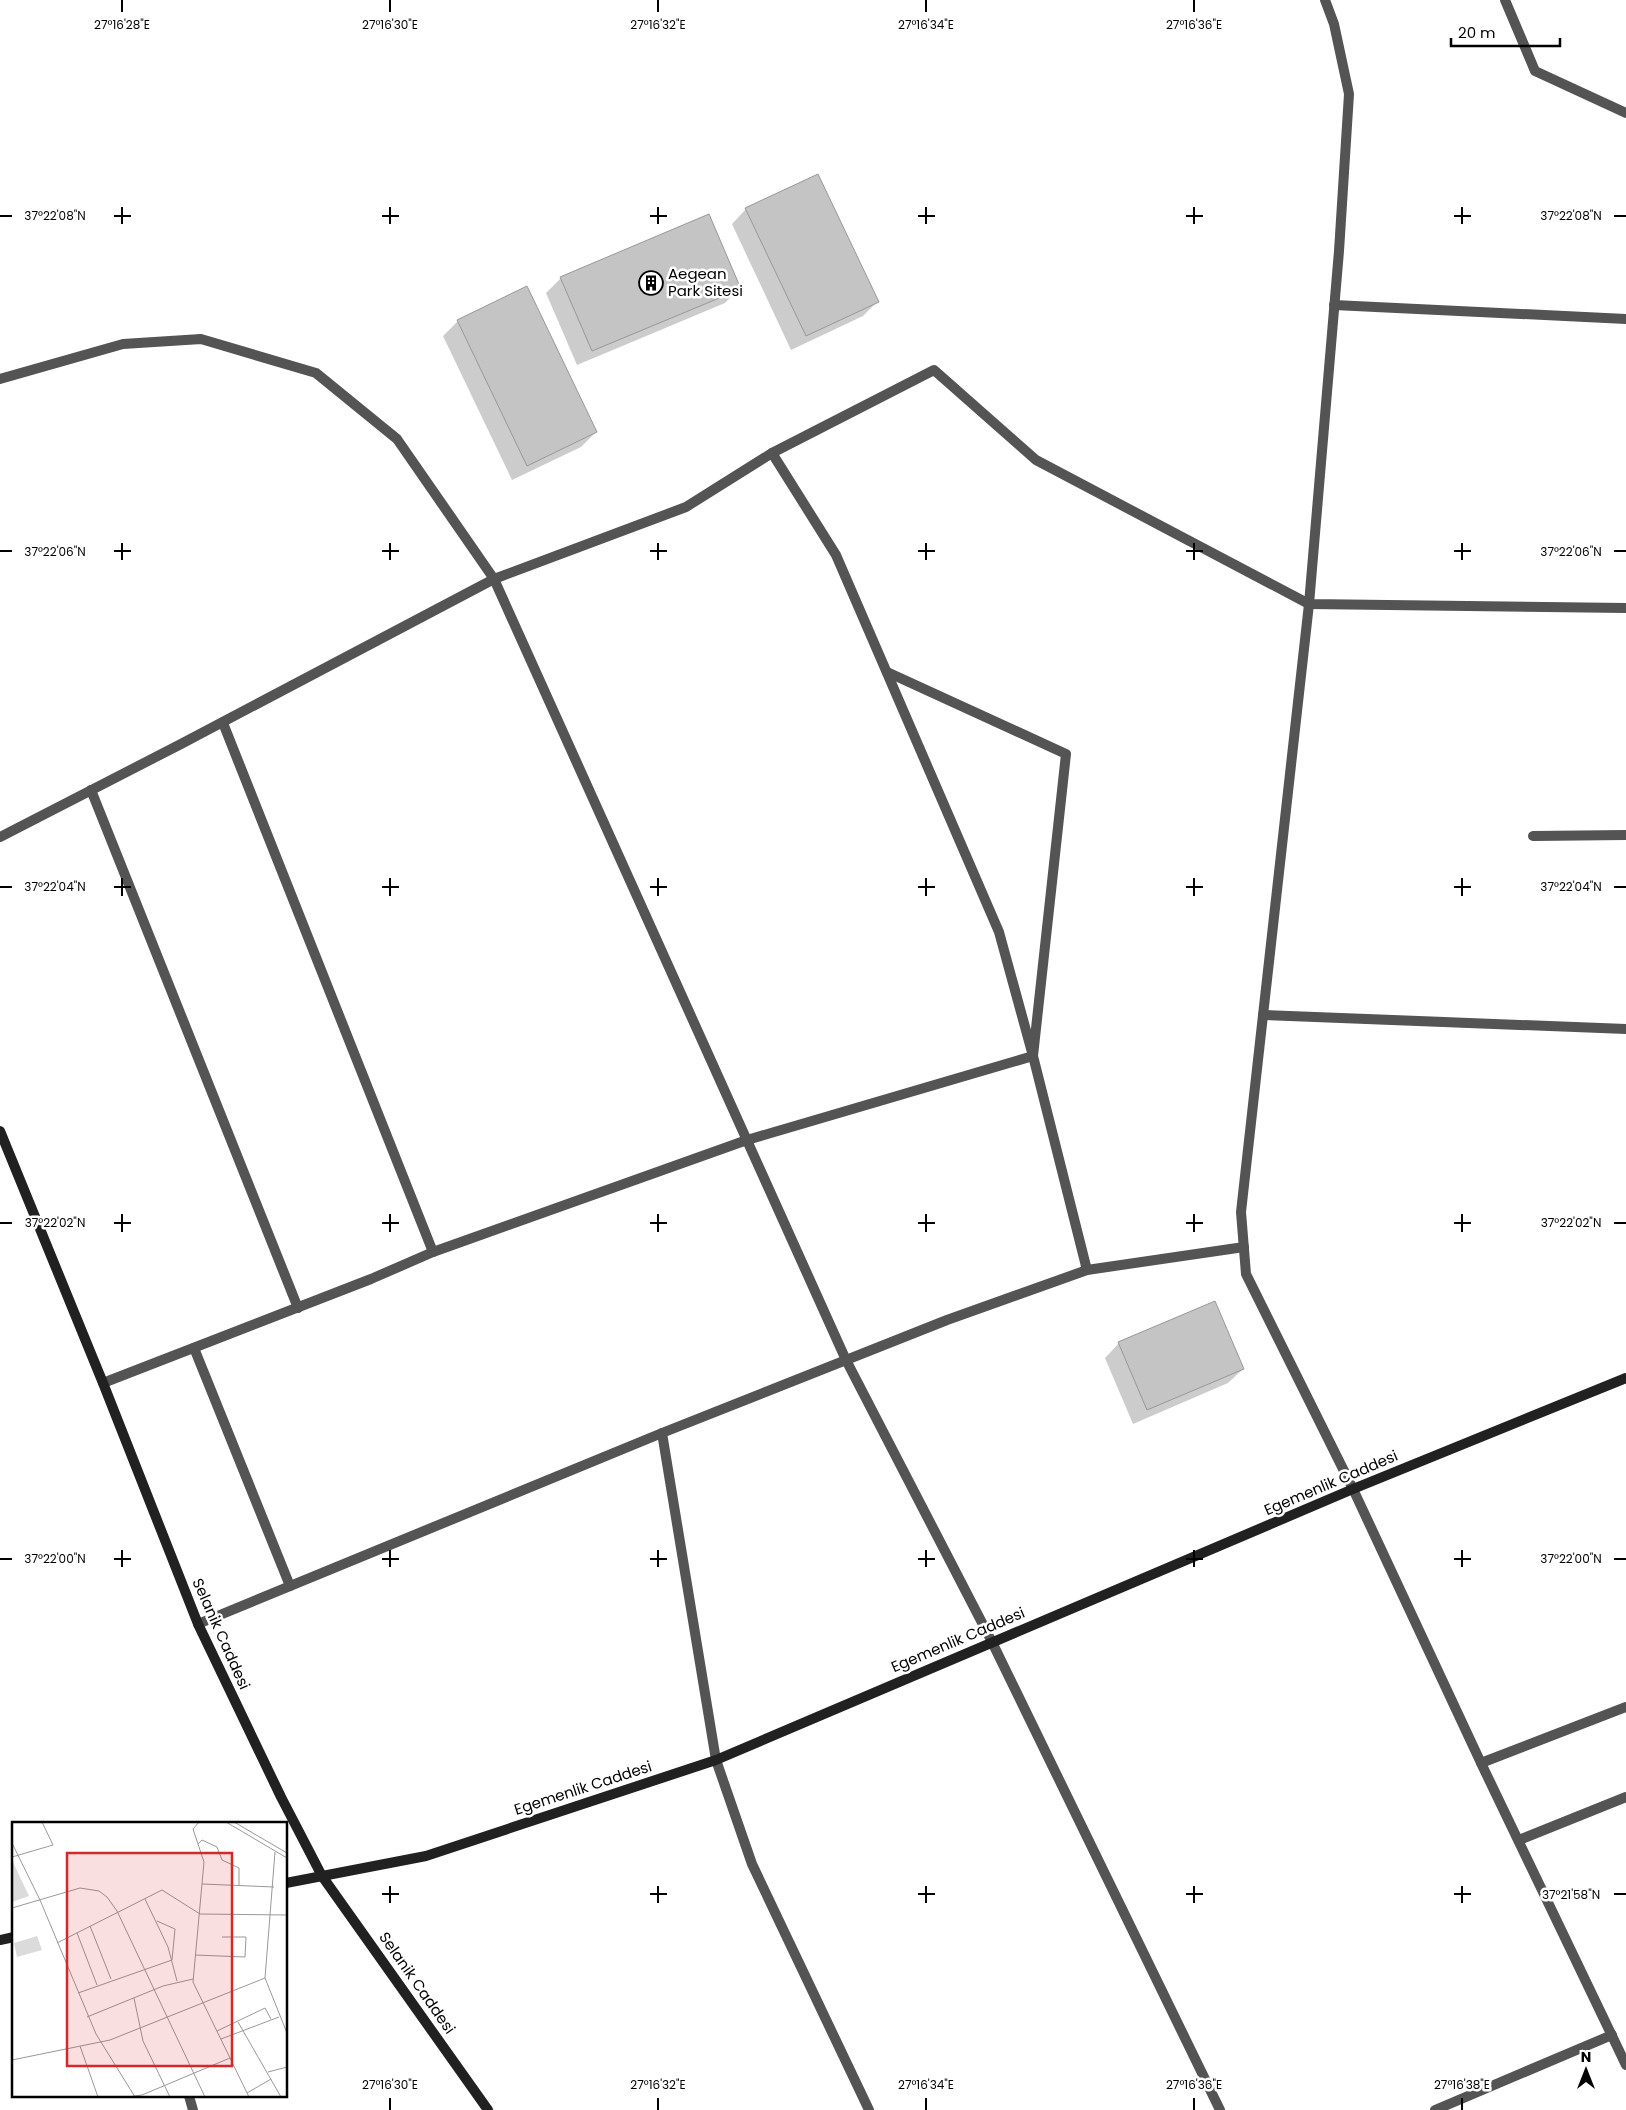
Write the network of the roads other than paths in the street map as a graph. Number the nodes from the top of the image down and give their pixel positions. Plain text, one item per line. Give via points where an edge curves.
1 (1325, 0) edge
2 (1505, 0) edge
3 (1626, 114) edge
4 (1334, 305) junction
5 (1626, 319) edge
6 (0, 379) edge
7 (772, 453) junction
8 (494, 579) junction
9 (1309, 604) junction
10 (1626, 608) edge
11 (887, 672) junction
12 (222, 722) junction
13 (91, 790) junction
14 (1626, 835) edge
15 (1533, 836) dead end
16 (0, 837) edge
17 (1263, 1015) junction
18 (1626, 1029) edge
19 (1034, 1056) junction
20 (0, 1131) edge
21 (747, 1140) junction
22 (1244, 1247) junction
23 (433, 1252) junction
24 (1088, 1270) junction
25 (298, 1308) junction
26 (194, 1348) junction
27 (846, 1360) junction
28 (1626, 1378) edge
29 (103, 1383) junction
30 (662, 1433) junction
31 (1353, 1489) junction
32 (290, 1586) junction
33 (198, 1624) junction
34 (992, 1642) junction
35 (1626, 1706) edge
36 (716, 1760) junction
37 (1481, 1763) junction
38 (1626, 1797) edge
39 (1519, 1840) junction
40 (322, 1876) junction
41 (288, 1884) edge
42 (1612, 2035) junction
43 (1626, 2065) edge
44 (190, 2098) edge
45 (194, 2110) edge
46 (488, 2110) edge
47 (869, 2110) edge
48 (1220, 2110) edge
49 (1436, 2110) edge

1 - 4 street via 1334,24 1350,94
2 - 3 street via 1535,71
4 - 5 street
4 - 9 street
6 - 8 street via 123,344 201,339 316,373 397,439
7 - 8 street via 686,507
7 - 9 street via 934,370 1036,460
7 - 11 street via 836,554
8 - 12 street
8 - 21 street
9 - 10 street
9 - 17 street
11 - 19 street via 999,932
11 - 19 street via 1066,754
12 - 13 street
12 - 23 street
13 - 16 street
13 - 25 street
14 - 15 street
17 - 18 street
17 - 22 street via 1241,1212
19 - 21 street
19 - 24 street
20 - 29 street, Selanik Caddesi
21 - 23 street
21 - 27 street
22 - 24 street
22 - 31 street via 1246,1274
23 - 25 street
24 - 27 street
25 - 26 street
26 - 29 street
26 - 32 street
27 - 30 street
27 - 34 street
28 - 31 street, Egemenlik Caddesi
29 - 33 street, Selanik Caddesi
30 - 32 street
30 - 36 street
31 - 34 street, Egemenlik Caddesi
31 - 37 street
32 - 33 street
33 - 40 street, Selanik Caddesi
34 - 36 street, Egemenlik Caddesi
34 - 48 street
35 - 37 street
36 - 40 street, Egemenlik Caddesi via 426,1856
36 - 47 street via 752,1864
37 - 39 street
38 - 39 street
39 - 42 street
40 - 41 street, Egemenlik Caddesi
40 - 46 street, Selanik Caddesi
42 - 43 street
42 - 49 street
44 - 45 street

